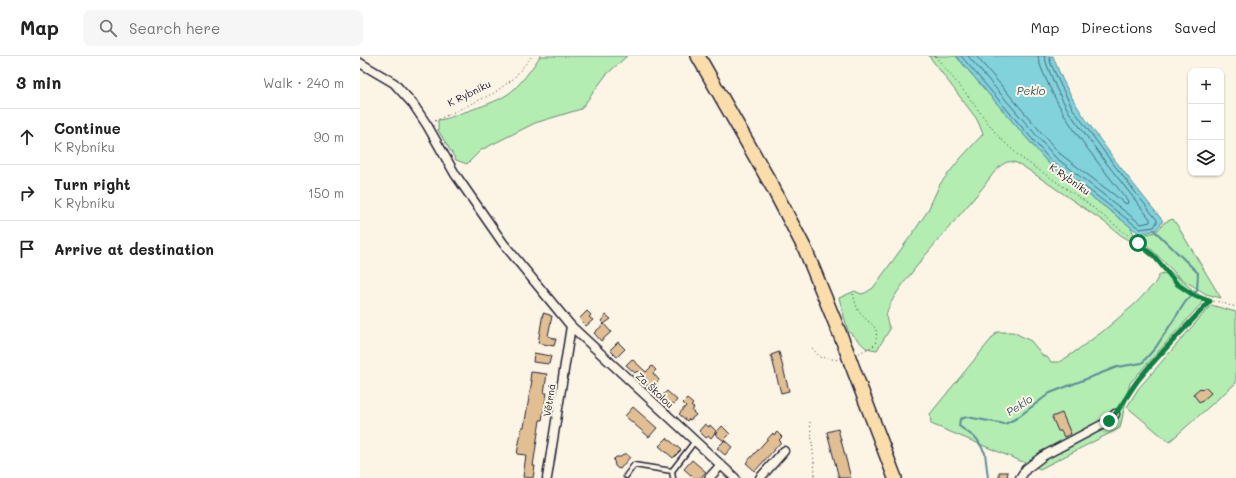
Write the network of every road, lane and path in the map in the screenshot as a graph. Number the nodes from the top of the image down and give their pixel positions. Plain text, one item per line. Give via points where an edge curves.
1 (532, 56) edge
2 (698, 56) edge
3 (935, 56) edge
4 (360, 63) edge
5 (427, 125) junction
6 (853, 294) dead end
7 (1210, 301) junction
8 (1236, 306) edge
9 (571, 326) junction
10 (812, 348) dead end
11 (849, 356) junction
12 (1115, 414) joint
13 (810, 422) dead end
14 (695, 441) junction
15 (784, 451) dead end
16 (721, 465) junction
17 (672, 471) junction
18 (626, 476) dead end
19 (547, 478) edge
20 (673, 478) edge
21 (709, 478) edge
22 (735, 478) edge
23 (760, 478) edge
24 (814, 478) edge
25 (895, 478) edge
26 (1020, 478) edge

1 - 5 path, K Rybníku via 513,79 494,93
2 - 11 main road via 806,249
3 - 7 path, K Rybníku via 998,136 1020,157 1109,219 1154,256 1177,284 1195,296
4 - 5 street, Za Školou via 394,83
5 - 9 street, Za Školou via 455,174 503,243
6 - 11 path via 859,312 876,328 877,336 874,345
7 - 8 path, K Rybníku
7 - 12 path via 1143,374
9 - 14 street, Za Školou
9 - 19 street, Větrná
10 - 11 path via 820,357 837,360
11 - 25 main road
12 - 26 street via 1109,421 1042,456 1026,469
13 - 24 path
14 - 16 street, Za Školou
14 - 17 lane
15 - 23 street
16 - 21 street
16 - 22 street, Za Školou
17 - 18 lane via 634,465
17 - 20 lane

